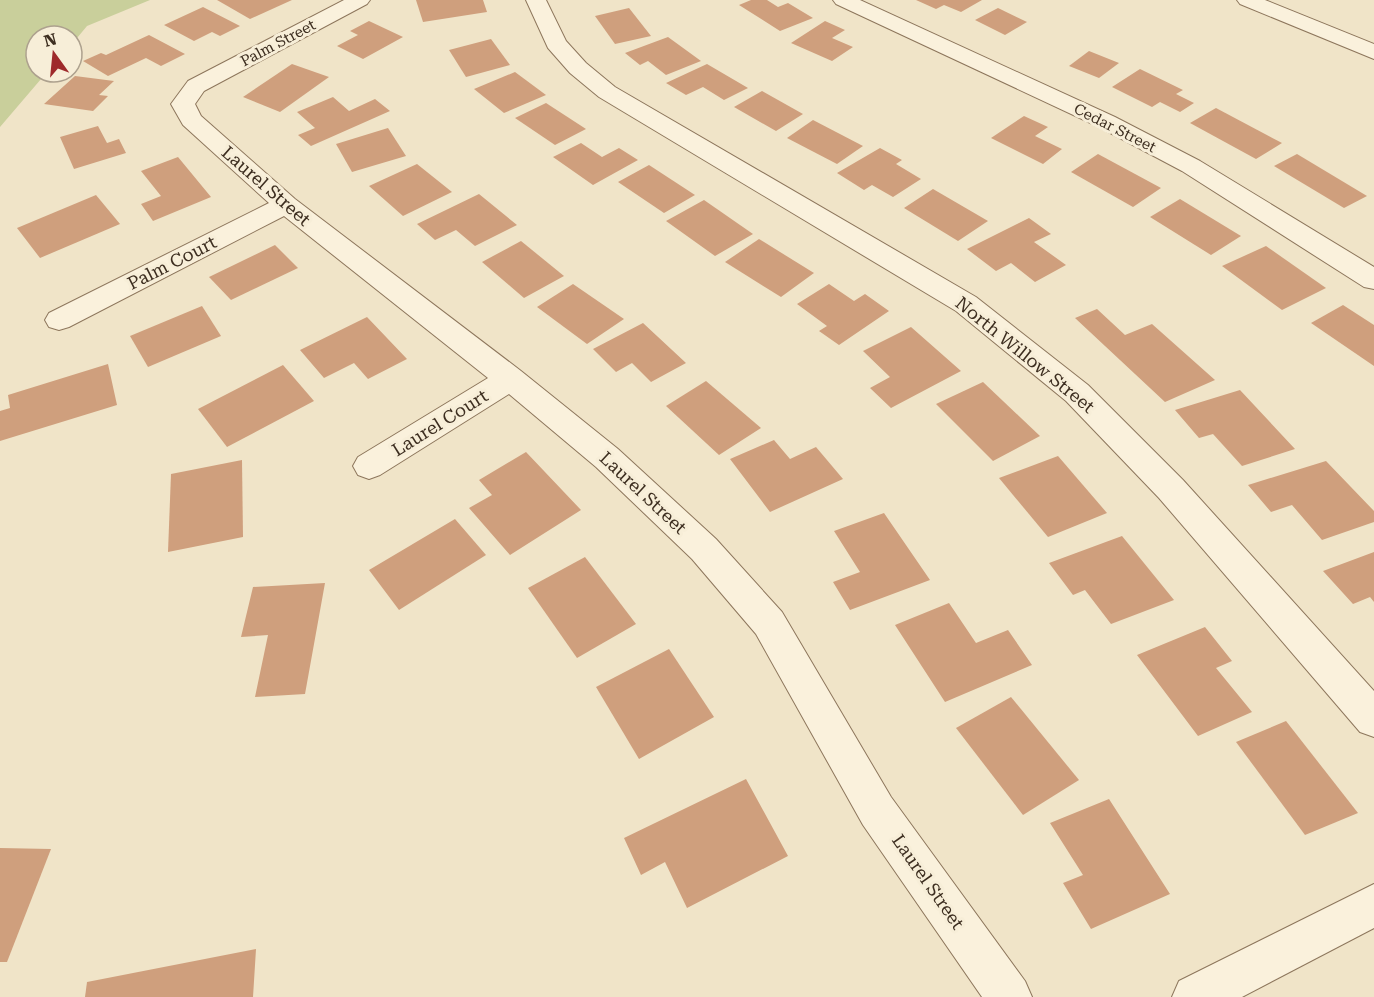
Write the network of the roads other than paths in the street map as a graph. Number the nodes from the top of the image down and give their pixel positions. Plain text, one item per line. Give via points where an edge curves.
1 (360, 0) edge
2 (536, 0) edge
3 (843, 0) edge
4 (1248, 0) edge
5 (1374, 52) edge
6 (195, 86) joint
7 (286, 206) junction
8 (1374, 280) edge
9 (59, 320) dead end
10 (510, 379) junction
11 (369, 466) dead end
12 (1374, 719) edge
13 (1374, 905) edge
14 (1009, 997) edge
15 (1195, 997) edge

1 - 6 street, Palm Street
2 - 12 street, North Willow Street via 556,43 607,92 966,304 1077,393 1171,489
3 - 8 street, Cedar Street via 1107,122 1181,161
4 - 5 street
6 - 7 street, Laurel Street via 183,104 191,120
7 - 9 street, Palm Court
7 - 10 street, Laurel Street
10 - 11 street, Laurel Court
10 - 14 street, Laurel Street via 607,458 696,541 769,623 877,811
13 - 15 street

